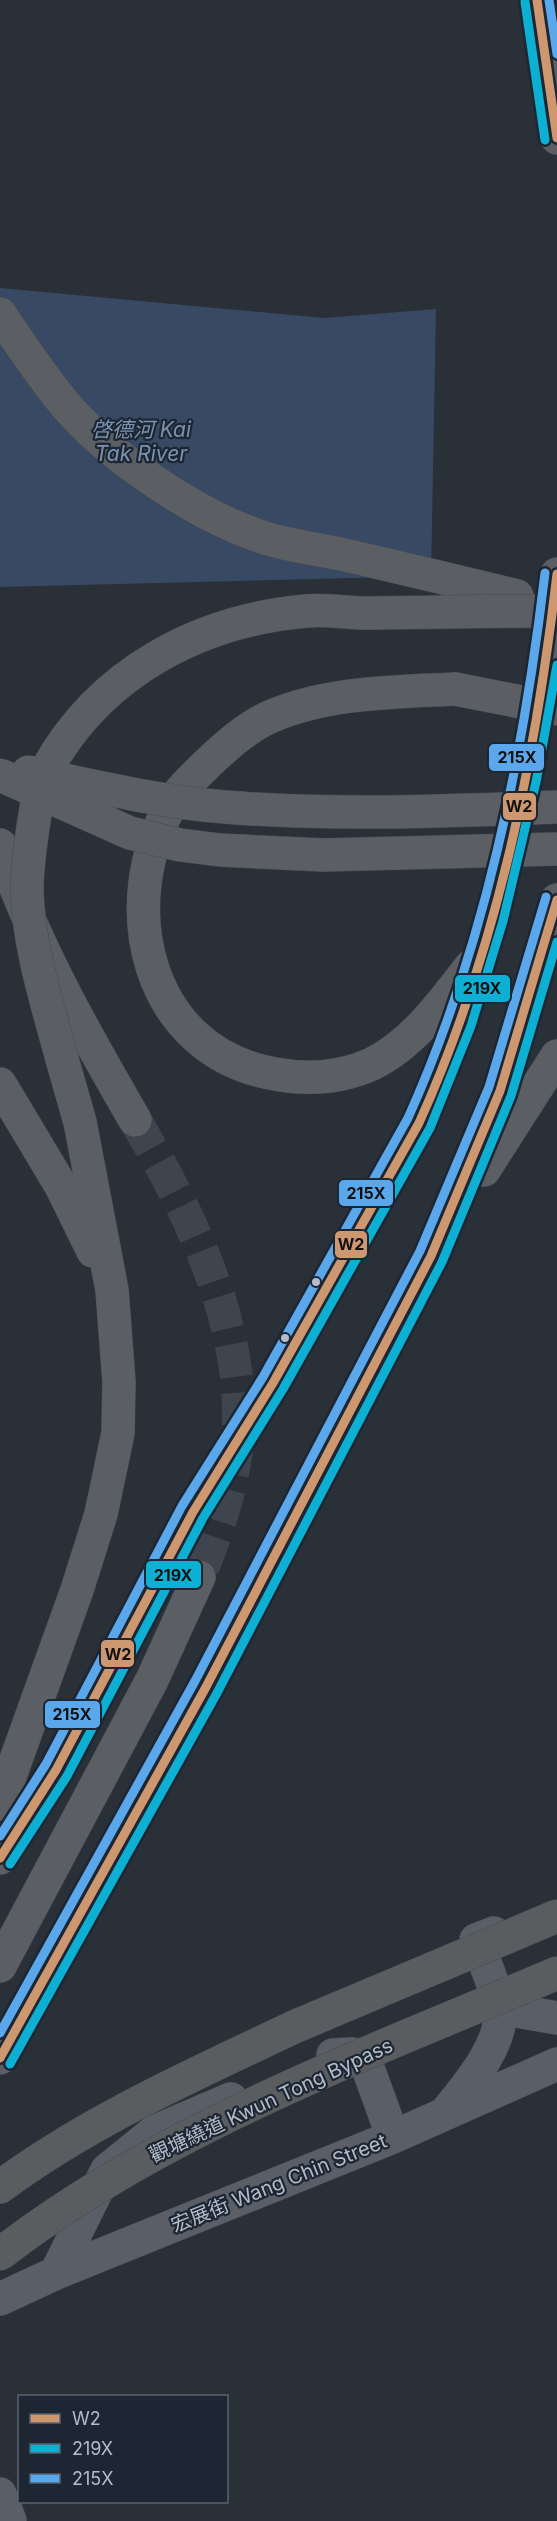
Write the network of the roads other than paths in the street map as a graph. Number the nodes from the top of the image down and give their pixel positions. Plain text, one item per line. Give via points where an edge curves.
1 (537, 0) edge
2 (557, 138) edge
3 (0, 314) edge
4 (557, 574) edge
5 (557, 609) edge
6 (557, 709) edge
7 (0, 766) edge
8 (0, 775) edge
9 (557, 807) edge
10 (0, 845) edge
11 (557, 849) edge
12 (557, 900) edge
13 (485, 948) junction
14 (557, 1056) edge
15 (6, 1093) edge
16 (135, 1120) tunnel mouth
17 (431, 1256) junction
18 (112, 1290) junction
19 (199, 1577) tunnel mouth
20 (0, 1804) edge
21 (0, 1857) edge
22 (557, 1908) edge
23 (557, 1916) edge
24 (0, 1966) edge
25 (557, 1973) edge
26 (500, 2008) junction
27 (557, 2018) edge
28 (0, 2058) edge
29 (557, 2064) edge
30 (445, 2115) junction
31 (393, 2136) junction
32 (0, 2187) edge
33 (0, 2254) edge
34 (56, 2273) junction
35 (0, 2299) edge
36 (0, 2494) edge
37 (10, 2521) edge

1 - 2 highway
3 - 5 highway via 65,404 127,460 214,517 310,550 341,554
4 - 13 highway via 542,686 523,785
5 - 18 highway, bridge via 306,611 252,620 188,639 130,673 84,716 46,771 32,833 28,901 39,974 80,1122
6 - 13 highway, bridge via 455,689 349,697 271,716 219,752 174,800 147,871 147,954 155,981 168,1004 206,1046 262,1072 320,1078 372,1064 392,1052 451,993
7 - 9 highway, bridge via 135,795 223,807 355,812
8 - 11 highway, bridge via 130,833 210,849 323,855
10 - 16 highway via 39,943
12 - 17 highway via 500,1091
13 - 21 highway via 440,1080 419,1123 273,1383 194,1512 56,1770
14 - 17 highway
15 - 18 highway via 61,1186
17 - 28 highway via 206,1687
18 - 20 highway via 118,1433 101,1514
19 - 24 highway via 152,1680
22 - 26 street via 476,1940
23 - 32 highway, bridge via 294,2027 166,2088 72,2140
25 - 33 highway, 觀塘繞道 Kwun Tong Bypass, bridge via 302,2082 153,2153 97,2185
26 - 27 street
26 - 30 street via 494,2043 479,2071
29 - 30 street, 宏展街 Wang Chin Street
30 - 31 street, 宏展街 Wang Chin Street
31 - 34 street, 宏展街 Wang Chin Street
31 - 34 street via 365,2060 352,2054 335,2055 154,2132 107,2170
34 - 35 street, 宏展街 Wang Chin Street
36 - 37 street

